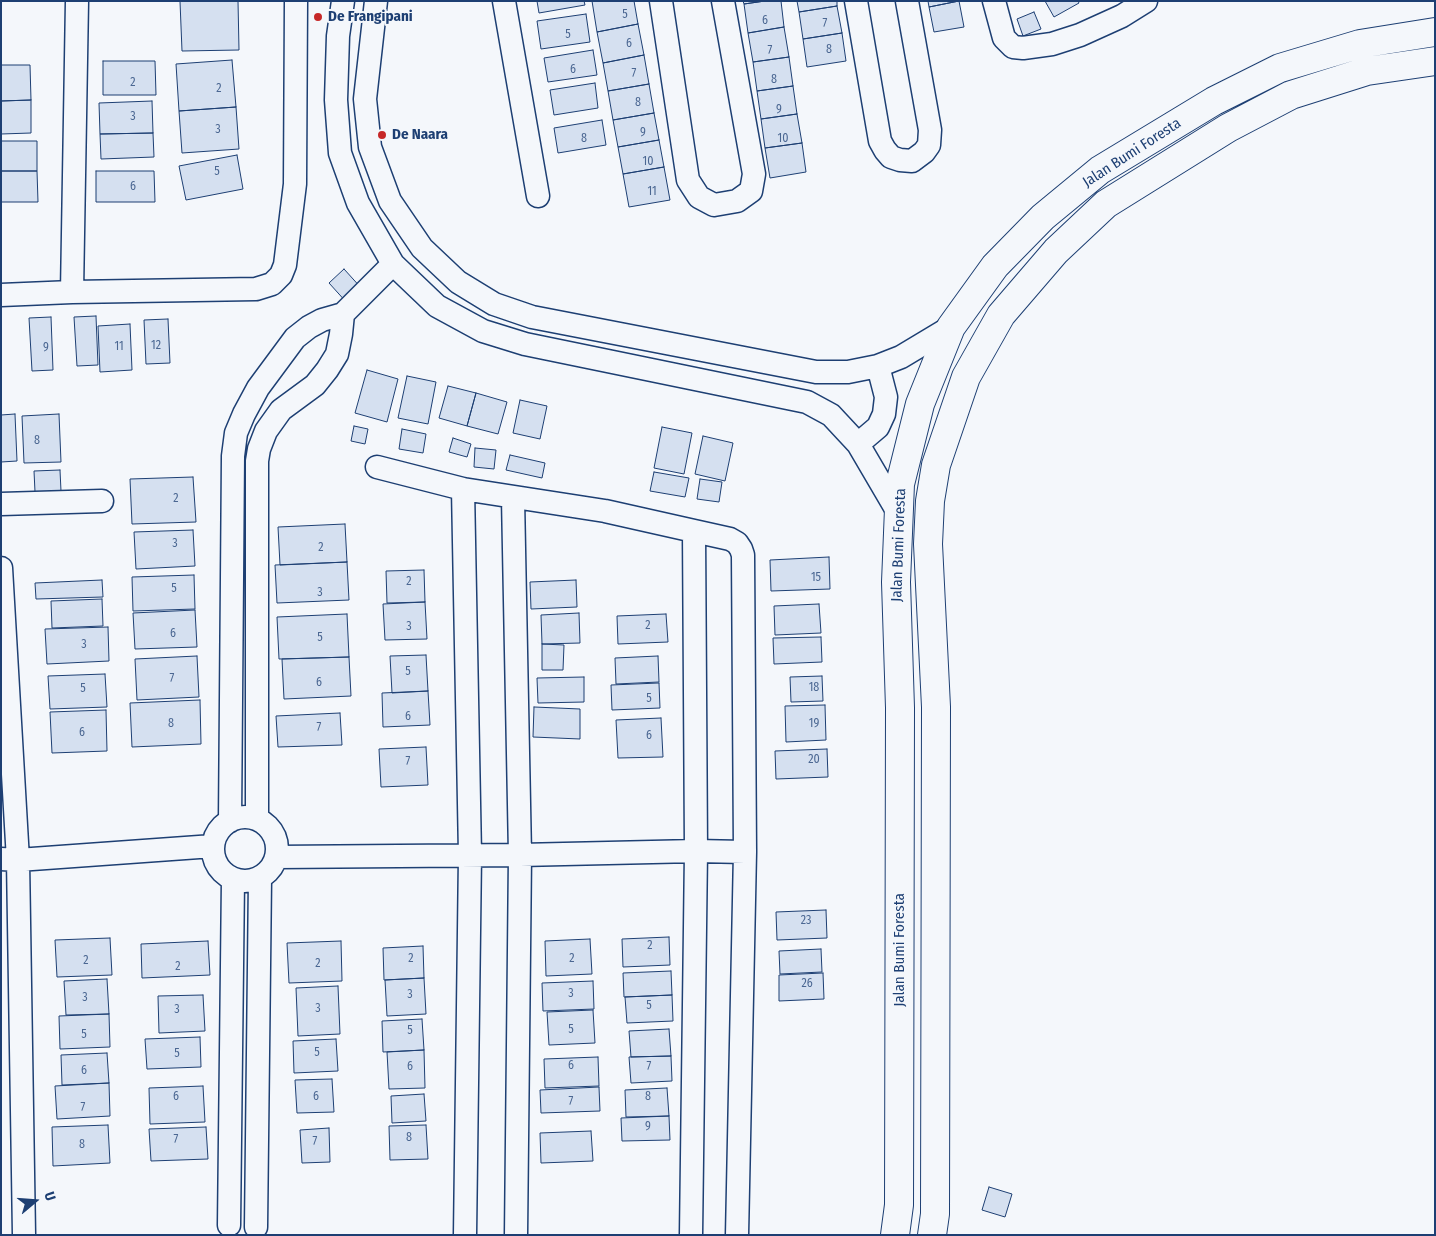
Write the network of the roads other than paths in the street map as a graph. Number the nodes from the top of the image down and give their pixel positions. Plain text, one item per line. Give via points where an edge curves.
1 (77, 1) edge
2 (296, 1) edge
3 (343, 1) edge
4 (376, 1) edge
5 (504, 1) edge
6 (662, 1) edge
7 (723, 1) edge
8 (856, 1) edge
9 (907, 1) edge
10 (994, 1) edge
11 (1146, 1) edge
12 (1435, 32) edge
13 (1435, 61) edge
14 (1214, 101) junction
15 (1228, 128) junction
16 (538, 196) dead end
17 (393, 264) junction
18 (72, 292) junction
19 (1, 295) edge
20 (343, 314) junction
21 (951, 327) junction
22 (701, 350) junction
23 (878, 366) junction
24 (695, 379) junction
25 (258, 388) junction
26 (281, 410) junction
27 (858, 444) junction
28 (377, 467) dead end
29 (463, 489) junction
30 (513, 498) junction
31 (102, 501) dead end
32 (1, 504) edge
33 (899, 514) junction
34 (694, 531) junction
35 (1, 568) edge
36 (936, 707) junction
37 (900, 708) junction
38 (257, 819) junction
39 (230, 821) junction
40 (213, 846) junction
41 (696, 851) junction
42 (745, 852) junction
43 (470, 855) junction
44 (520, 855) junction
45 (277, 857) junction
46 (10, 859) edge
47 (233, 878) junction
48 (260, 878) junction
49 (222, 1230) edge
50 (261, 1231) edge
51 (24, 1235) edge
52 (465, 1235) edge
53 (516, 1235) edge
54 (691, 1235) edge
55 (738, 1235) edge
56 (895, 1235) edge
57 (932, 1235) edge

1 - 18 street
2 - 18 street via 295,184 281,275 272,284 256,289
3 - 17 street via 338,36 336,100 340,152 358,203
4 - 22 street via 365,100 370,147 390,201 422,248 458,282 494,304 532,317
5 - 16 street
6 - 7 street via 688,180 699,197 714,205 738,201 752,190 754,174
8 - 9 street via 880,141 891,157 912,161 929,145 930,130
10 - 11 street via 1004,38 1013,47 1023,48 1052,44 1080,35
12 - 14 main road, Jalan Bumi Foresta via 1360,44 1280,68
13 - 15 main road, Jalan Bumi Foresta via 1367,71 1291,95
14 - 15 main road
14 - 21 main road, Jalan Bumi Foresta via 1100,170 1043,217 995,266
15 - 36 main road, Jalan Bumi Foresta via 1106,204 1056,251 1001,315 966,377 936,465 930,501 928,544
17 - 20 street
17 - 24 street via 437,306 483,332 525,344
18 - 19 street
20 - 25 street via 322,320 294,338
20 - 26 street via 337,354 327,370 315,385
21 - 23 street via 901,357
21 - 33 main road, Jalan Bumi Foresta via 920,404 900,484
22 - 23 street via 816,372 848,372
22 - 24 street
23 - 27 street via 886,398 884,414 878,427
24 - 27 street via 807,402 831,415
25 - 26 street
25 - 39 street via 236,433 233,456
26 - 38 street via 266,431 256,461
27 - 33 street
28 - 29 street
29 - 30 street
29 - 43 street
30 - 34 street via 605,511
30 - 44 street
31 - 32 street
33 - 37 main road, Jalan Bumi Foresta via 896,582
34 - 41 street
34 - 42 street via 730,539 737,543 743,555
35 - 46 street
36 - 37 main road
36 - 57 main road, Jalan Bumi Foresta via 935,1214
37 - 56 main road, Jalan Bumi Foresta via 899,1195
38 - 39 street via 248,817
38 - 45 street via 270,828 277,842
39 - 40 street via 216,835
40 - 46 street
40 - 47 street via 222,870
41 - 42 street
41 - 44 street
41 - 54 street
42 - 55 street
43 - 44 street
43 - 45 street
43 - 52 street
44 - 53 street
45 - 48 street
46 - 51 street
47 - 48 street via 246,881
47 - 49 street
48 - 50 street
49 - 50 street via 242,1223

